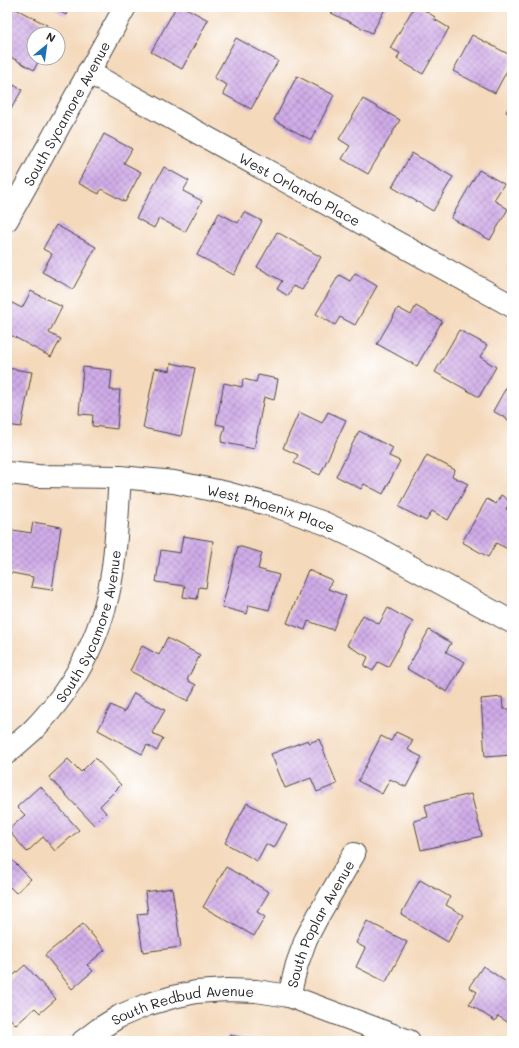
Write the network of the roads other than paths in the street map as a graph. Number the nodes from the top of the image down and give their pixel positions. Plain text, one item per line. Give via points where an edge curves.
1 (124, 7) edge
2 (88, 72) junction
3 (7, 220) edge
4 (512, 306) edge
5 (7, 473) edge
6 (120, 477) junction
7 (512, 622) edge
8 (7, 753) edge
9 (354, 854) dead end
10 (289, 996) junction
11 (83, 1041) edge
12 (409, 1041) edge

1 - 2 street, South Sycamore Avenue
2 - 3 street, South Sycamore Avenue
2 - 4 street, West Orlando Place
5 - 6 street, West Phoenix Place
6 - 7 street, West Phoenix Place via 174,482 227,493 324,523 373,546
6 - 8 street, South Sycamore Avenue via 109,590 92,646 74,679 55,704
9 - 10 street, South Poplar Avenue via 306,939
10 - 11 street, South Redbud Avenue via 227,990 184,994 120,1016
10 - 12 street, South Redbud Avenue

